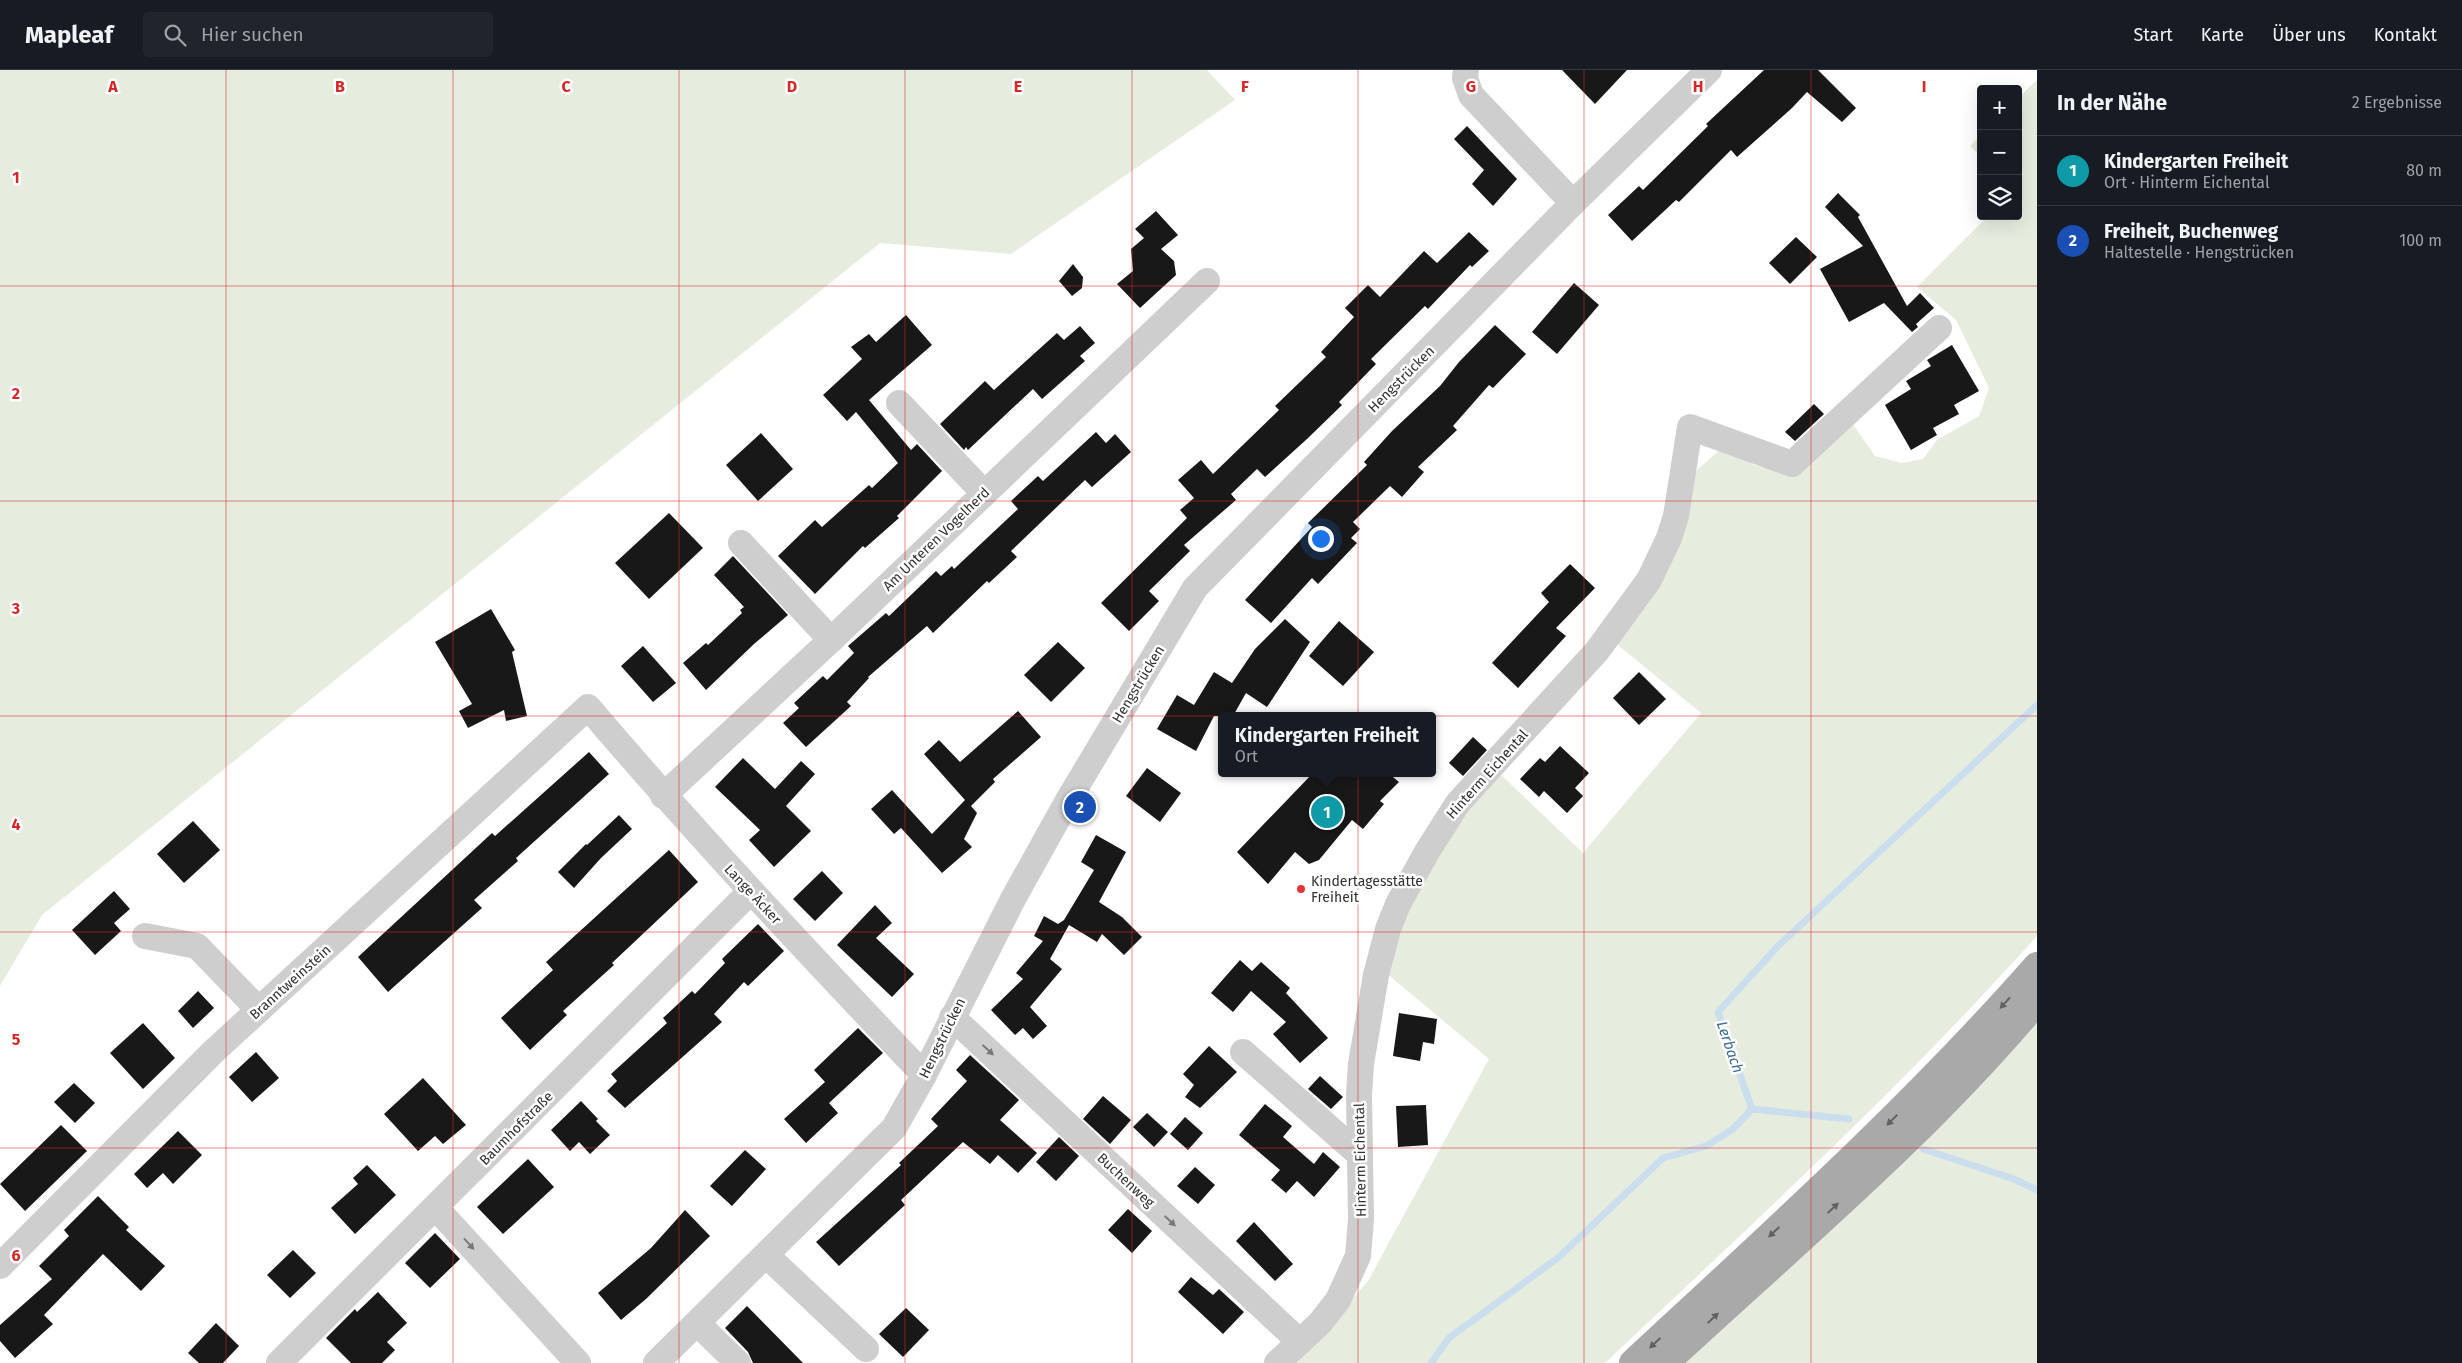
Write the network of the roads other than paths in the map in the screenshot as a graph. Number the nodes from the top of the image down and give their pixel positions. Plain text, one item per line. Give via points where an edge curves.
1 (1466, 70) edge
2 (1709, 70) edge
3 (1573, 203) junction
4 (1207, 281) dead end
5 (1939, 328) dead end
6 (899, 403) dead end
7 (984, 493) junction
8 (740, 543) dead end
9 (830, 640) junction
10 (588, 707) joint
11 (663, 796) junction
12 (750, 892) junction
13 (145, 936) dead end
14 (2037, 966) edge
15 (2037, 1001) edge
16 (259, 1010) junction
17 (952, 1017) junction
18 (1243, 1052) dead end
19 (924, 1075) junction
20 (1360, 1155) junction
21 (436, 1208) junction
22 (766, 1255) junction
23 (0, 1266) edge
24 (697, 1323) junction
25 (1300, 1342) junction
26 (866, 1349) dead end
27 (279, 1363) edge
28 (578, 1363) edge
29 (656, 1363) edge
30 (738, 1363) edge
31 (1277, 1363) edge
32 (1634, 1363) edge
33 (1665, 1363) edge

1 - 3 street via 1465,78 1471,95
2 - 3 street, Hengstrücken
3 - 17 street, Hengstrücken via 1195,588 1062,810
4 - 7 street, Am Unteren Vogelherd
5 - 20 street, Hinterm Eichental via 1792,464 1690,428 1676,516 1649,580 1597,651 1458,804 1398,904 1376,975 1364,1042 1359,1095
6 - 7 street
7 - 9 street, Am Unteren Vogelherd
8 - 9 street
9 - 11 street, Am Unteren Vogelherd
10 - 11 street, Lange Äcker
10 - 16 street, Branntweinstein
11 - 12 street, Lange Äcker
12 - 19 street, Lange Äcker
12 - 21 street, Baumhofstraße
13 - 16 street via 197,946
14 -> 32 main road via 1940,1073 1877,1136
33 -> 15 main road via 1884,1161 1958,1088
16 - 23 street, Branntweinstein
17 - 19 street, Hengstrücken
17 -> 25 street, Buchenweg
18 - 20 street
19 - 22 street, Hengstrücken via 894,1128
20 - 25 street, Hinterm Eichental via 1360,1234 1356,1262 1338,1300
21 - 27 street, Baumhofstraße
21 -> 28 street
22 - 24 street, Hengstrücken
22 - 26 street
24 - 29 street, Hengstrücken
24 - 30 street
25 - 31 street, Hinterm Eichental

